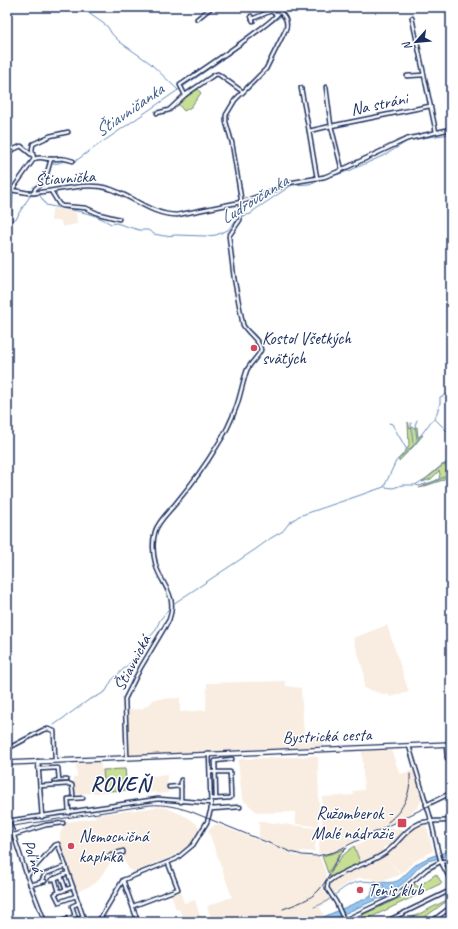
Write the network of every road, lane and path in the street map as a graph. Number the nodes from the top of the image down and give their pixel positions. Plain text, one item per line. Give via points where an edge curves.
1 (212, 7) edge
2 (276, 7) edge
3 (282, 13) junction
4 (277, 15) junction
5 (412, 18) dead end
6 (197, 19) dead end
7 (252, 19) dead end
8 (424, 75) junction
9 (407, 76) dead end
10 (326, 87) dead end
11 (301, 88) dead end
12 (243, 92) junction
13 (185, 95) junction
14 (430, 106) junction
15 (157, 113) dead end
16 (332, 126) junction
17 (451, 129) edge
18 (309, 131) junction
19 (68, 132) dead end
20 (436, 132) junction
21 (33, 144) junction
22 (24, 148) junction
23 (8, 152) edge
24 (33, 157) junction
25 (73, 161) dead end
26 (51, 162) junction
27 (342, 170) junction
28 (317, 178) junction
29 (7, 190) edge
30 (12, 190) junction
31 (51, 191) junction
32 (34, 193) junction
33 (241, 202) junction
34 (120, 219) dead end
35 (449, 744) edge
36 (409, 745) junction
37 (7, 750) edge
38 (209, 754) junction
39 (127, 757) junction
40 (451, 759) edge
41 (55, 760) junction
42 (232, 760) dead end
43 (38, 761) junction
44 (7, 763) edge
45 (39, 769) junction
46 (210, 772) junction
47 (216, 772) junction
48 (67, 780) dead end
49 (181, 780) dead end
50 (40, 786) junction
51 (181, 786) junction
52 (169, 787) dead end
53 (451, 793) edge
54 (72, 795) dead end
55 (83, 798) dead end
56 (216, 799) junction
57 (211, 801) junction
58 (181, 802) junction
59 (426, 805) junction
60 (240, 808) dead end
61 (211, 809) junction
62 (69, 813) junction
63 (42, 817) junction
64 (451, 820) edge
65 (8, 821) edge
66 (431, 822) junction
67 (63, 823) dead end
68 (12, 830) junction
69 (7, 831) edge
70 (14, 835) junction
71 (117, 853) dead end
72 (123, 853) dead end
73 (111, 855) dead end
74 (107, 857) dead end
75 (451, 860) edge
76 (441, 861) junction
77 (168, 862) junction
78 (66, 866) junction
79 (68, 873) junction
80 (27, 876) junction
81 (61, 876) junction
82 (55, 878) junction
83 (51, 880) dead end
84 (123, 880) junction
85 (45, 881) dead end
86 (451, 881) edge
87 (41, 882) junction
88 (30, 885) junction
89 (73, 887) junction
90 (66, 890) junction
91 (451, 890) edge
92 (59, 892) junction
93 (76, 896) junction
94 (79, 903) junction
95 (133, 906) junction
96 (451, 907) edge
97 (84, 917) junction
98 (62, 921) dead end
99 (345, 921) edge
100 (45, 922) edge
101 (77, 922) edge
102 (85, 922) edge
103 (98, 922) edge
104 (138, 922) edge
105 (384, 922) edge
106 (431, 922) edge

1 - 6 street
2 - 3 street
3 - 4 street
3 - 12 street via 287,20 287,27 268,66
4 - 7 street via 271,11
4 - 13 street via 180,85
5 - 8 street, Na stráni
8 - 9 street
8 - 14 street, Na stráni
10 - 16 street, Na stráni
11 - 18 street
12 - 13 street via 216,74
12 - 33 street via 230,106 226,118
13 - 15 street via 173,107
14 - 16 street, Na stráni
14 - 20 street, Na stráni
16 - 18 street, Na stráni
16 - 27 street, Na stráni
17 - 20 street, Štiavnička
18 - 28 street
19 - 21 street via 50,136
20 - 27 street, Štiavnička via 400,142
21 - 22 street
21 - 24 street
22 - 23 street via 21,146
22 - 24 street
24 - 26 street via 43,157
24 - 30 street
25 - 26 street via 63,157
26 - 32 street via 44,180
27 - 28 street, Štiavnička
28 - 33 street, Štiavnička via 288,183 272,192
29 - 30 street, Štiavnička
30 - 32 street, Štiavnička
31 - 32 street, Štiavnička
31 - 33 street, Štiavnička via 88,186 106,188 168,215 187,214
31 - 34 street via 62,206 86,208
33 - 39 street, Štiavnická via 241,217 229,236 232,266 243,325 261,350 248,367 237,406 218,445 155,531 153,548 156,565 170,596 172,607 169,620 125,699
35 - 36 main road, Bystrická cesta
35 - 40 street, Bystrická cesta via 447,758
36 - 38 main road, Bystrická cesta
36 - 59 street
37 - 41 street via 48,729 54,731
38 - 39 main road, Bystrická cesta
38 - 46 street
39 - 41 main road, Bystrická cesta
41 - 43 main road, Bystrická cesta
42 - 47 street via 215,761
43 - 44 main road, Bystrická cesta
43 - 45 street
45 - 48 street via 58,768 57,781
45 - 50 street
46 - 47 street
46 - 57 street
47 - 56 street
47 - 56 street via 230,772 231,797
49 - 51 street
50 - 54 street via 70,784
50 - 63 street
51 - 52 street
51 - 58 street
53 - 59 street
55 - 62 street via 68,799
56 - 57 street
57 - 58 street
57 - 61 street
58 - 62 street via 158,799
59 - 66 street
60 - 61 street
61 - 77 street via 207,822 193,845
62 - 63 street
63 - 65 street
64 - 66 street
65 - 68 street, Poľná
66 - 76 street
66 - 99 street via 410,828 386,852 330,880 326,886
67 - 70 street, Poľná
68 - 69 street, Poľná
68 - 70 street, Poľná
70 - 80 street, Poľná
71 - 72 street
73 - 74 street
75 - 76 street
76 - 86 street
76 - 99 street via 427,869 396,896
77 - 84 street
77 - 95 street via 178,890
78 - 79 street
78 - 80 street via 60,846 57,844
78 - 87 street via 46,873
79 - 81 street
79 - 89 street
80 - 88 street, Poľná
81 - 82 street
81 - 90 street
82 - 83 street
82 - 92 street
84 - 95 street
84 - 103 street
85 - 87 street, Poľná
87 - 88 street, Poľná
88 - 100 street, Poľná
89 - 90 street
89 - 93 street
90 - 92 street
91 - 105 street
92 - 93 street via 55,894 59,902
93 - 94 street
94 - 97 street
94 - 98 street via 72,906 75,916
95 - 104 street
96 - 106 street
97 - 101 street via 76,920
97 - 102 street

